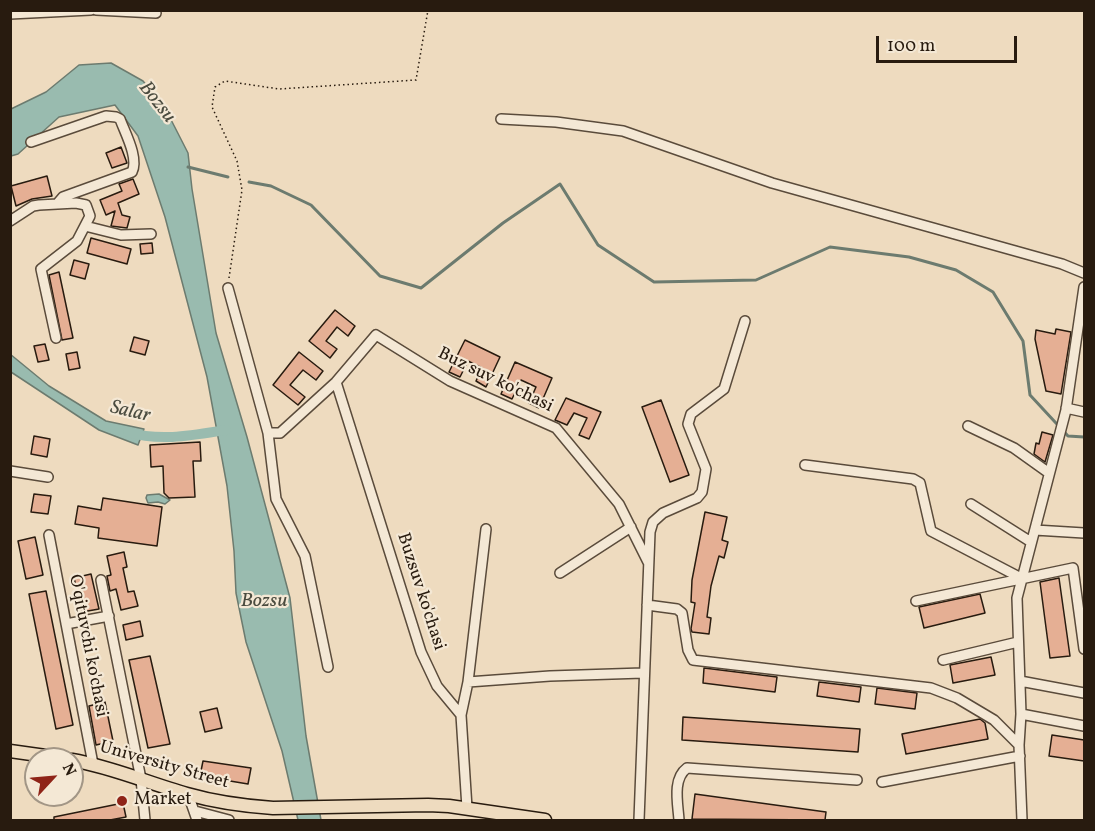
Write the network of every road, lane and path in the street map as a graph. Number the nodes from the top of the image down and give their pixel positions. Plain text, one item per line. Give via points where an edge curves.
1 (94, 10) edge
2 (428, 10) edge
3 (156, 13) dead end
4 (10, 14) edge
5 (501, 119) dead end
6 (31, 142) dead end
7 (57, 204) junction
8 (12, 217) edge
9 (85, 226) junction
10 (151, 234) dead end
11 (1084, 273) edge
12 (1084, 287) edge
13 (228, 288) joint
14 (745, 321) dead end
15 (56, 338) dead end
16 (336, 382) junction
17 (1066, 410) junction
18 (1084, 412) edge
19 (968, 426) dead end
20 (268, 432) junction
21 (805, 465) dead end
22 (10, 471) edge
23 (1049, 473) junction
24 (48, 477) dead end
25 (971, 504) dead end
26 (631, 527) junction
27 (486, 529) dead end
28 (1035, 530) junction
29 (1084, 533) edge
30 (49, 535) dead end
31 (1031, 542) junction
32 (649, 564) junction
33 (1084, 565) edge
34 (1073, 568) junction
35 (561, 573) dead end
36 (1021, 578) junction
37 (101, 580) dead end
38 (916, 601) dead end
39 (646, 605) junction
40 (109, 616) junction
41 (66, 624) junction
42 (1018, 642) junction
43 (1084, 649) edge
44 (943, 660) dead end
45 (328, 668) dead end
46 (644, 673) junction
47 (468, 681) junction
48 (1020, 681) junction
49 (1084, 693) edge
50 (1021, 714) junction
51 (461, 715) junction
52 (1084, 726) edge
53 (1019, 745) junction
54 (1020, 756) junction
55 (84, 762) edge
56 (93, 764) junction
57 (141, 779) junction
58 (857, 780) dead end
59 (882, 782) dead end
60 (188, 794) junction
61 (467, 808) junction
62 (196, 816) edge
63 (144, 820) edge
64 (229, 820) edge
65 (545, 820) edge
66 (639, 820) edge
67 (679, 820) edge
68 (1022, 820) edge

1 - 3 street
1 - 4 street
2 - 13 path via 416,80 279,89 225,81 214,87 213,107 237,161 242,190
5 - 11 street via 623,131 772,183
6 - 7 street via 106,116 120,119 133,159 132,172 63,197
7 - 8 street via 33,206
7 - 9 street via 86,205 90,216
9 - 10 street via 121,235
9 - 15 street via 71,247 41,269
12 - 17 street
13 - 20 street
14 - 32 street via 724,389 691,414 688,424 706,469 702,492 653,522
16 - 20 street, Buz suv ko'chasi via 280,433
16 - 26 street, Buz suv ko'chasi via 376,335 450,381 556,428 620,504
16 - 51 street, Buzsuv ko'chasi via 421,652 437,686
17 - 18 street
17 - 23 street
19 - 23 street via 1014,448
20 - 45 street via 276,499 305,556
21 - 36 street via 913,478 920,483 931,531
22 - 24 street
23 - 28 street
25 - 31 street
26 - 32 street, Buz suv ko'chasi
26 - 35 street
27 - 47 street
28 - 29 street
28 - 31 street
30 - 41 street, O'qituvchi ko'chasi
31 - 36 street
32 - 39 street
33 - 34 street
34 - 36 street
34 - 43 street
36 - 38 street
36 - 42 street via 1017,598
37 - 40 street
39 - 46 street
39 - 53 street via 682,613 687,650 693,660 932,688 994,720
40 - 41 street
40 - 57 street
41 - 56 street, O'qituvchi ko'chasi
42 - 44 street
42 - 48 street
46 - 47 street
46 - 66 street
47 - 51 street
48 - 49 street
48 - 50 street
50 - 52 street
50 - 53 street
51 - 61 street
53 - 54 street
54 - 59 street
54 - 68 street
55 - 56 main road, University Street
56 - 57 main road, University Street
57 - 60 main road, University Street
57 - 63 street
58 - 67 street via 687,768 678,781
60 - 61 main road, University Street via 273,808
60 - 62 street
61 - 65 main road, University Street
62 - 64 street

